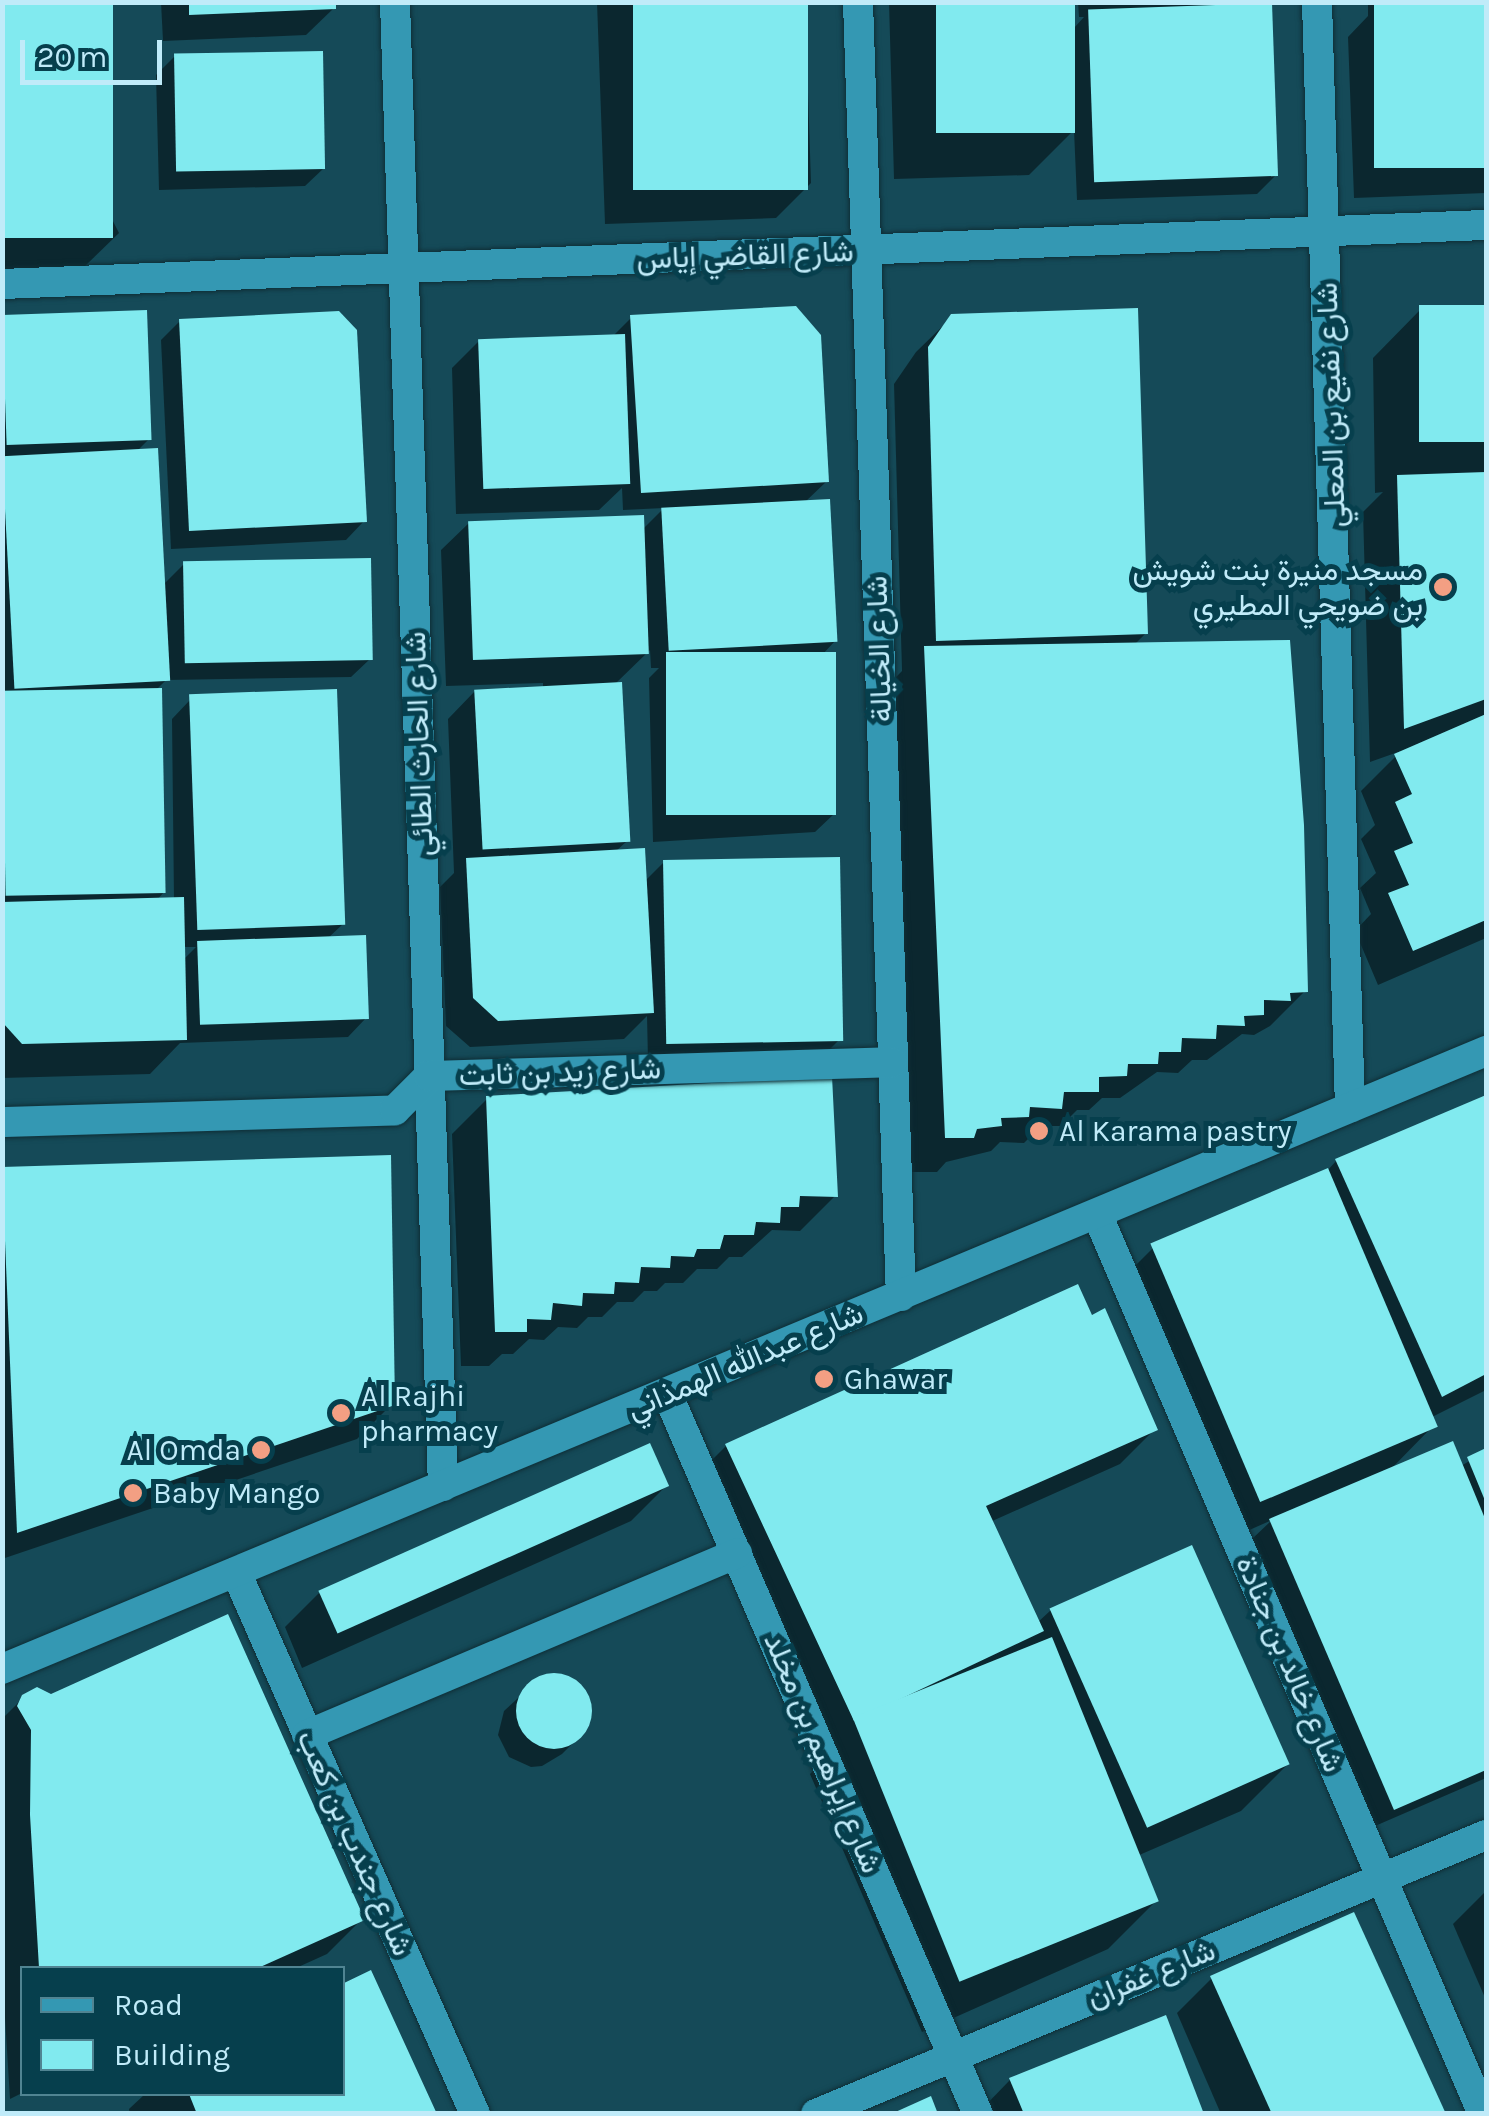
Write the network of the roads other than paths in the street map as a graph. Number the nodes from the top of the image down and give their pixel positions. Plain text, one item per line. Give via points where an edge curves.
1 (395, 2) edge
2 (858, 2) edge
3 (1317, 2) edge
4 (1486, 226) edge
5 (1326, 232) junction
6 (866, 250) junction
7 (404, 268) junction
8 (2, 284) edge
9 (1486, 1051) edge
10 (892, 1062) junction
11 (429, 1076) junction
12 (1350, 1108) junction
13 (2, 1122) edge
14 (1097, 1214) junction
15 (901, 1296) junction
16 (667, 1393) junction
17 (443, 1486) junction
18 (737, 1553) junction
19 (236, 1572) junction
20 (2, 1670) edge
21 (307, 1735) junction
22 (1486, 1836) edge
23 (1382, 1879) junction
24 (954, 2056) junction
25 (475, 2114) edge
26 (816, 2114) edge
27 (978, 2114) edge
28 (1483, 2114) edge

1 - 7 street, شارع الحارث الطائي
2 - 6 street, شارع الخيالة
3 - 5 street, شارع نفيع بن المعلي
4 - 5 street, شارع القاضي إياس
5 - 6 street, شارع القاضي إياس
5 - 12 street, شارع نفيع بن المعلي
6 - 7 street, شارع القاضي إياس
6 - 10 street, شارع الخيالة
7 - 8 street, شارع القاضي إياس
7 - 11 street, شارع الحارث الطائي
9 - 12 street, شارع عبدالله الهمذاني
10 - 11 street, شارع زيد بن ثابت
10 - 15 street, شارع الخيالة
11 - 13 street, شارع زيد بن ثابت via 395,1110
11 - 17 street, شارع الحارث الطائي
12 - 14 street, شارع عبدالله الهمذاني
14 - 15 street, شارع عبدالله الهمذاني
14 - 23 street, شارع خالد بن جنادة
15 - 16 street, شارع عبدالله الهمذاني
16 - 17 street, شارع عبدالله الهمذاني
16 - 18 street, شارع إبراهيم بن مخلد
17 - 19 street, شارع عبدالله الهمذاني
18 - 21 street
18 - 24 street, شارع إبراهيم بن مخلد
19 - 20 street, شارع عبدالله الهمذاني
19 - 21 street, شارع جندب بن كعب
21 - 25 street, شارع جندب بن كعب
22 - 23 street, شارع غفران
23 - 24 street, شارع غفران
23 - 28 street, شارع خالد بن جنادة
24 - 26 street, شارع غفران
24 - 27 street, شارع إبراهيم بن مخلد

